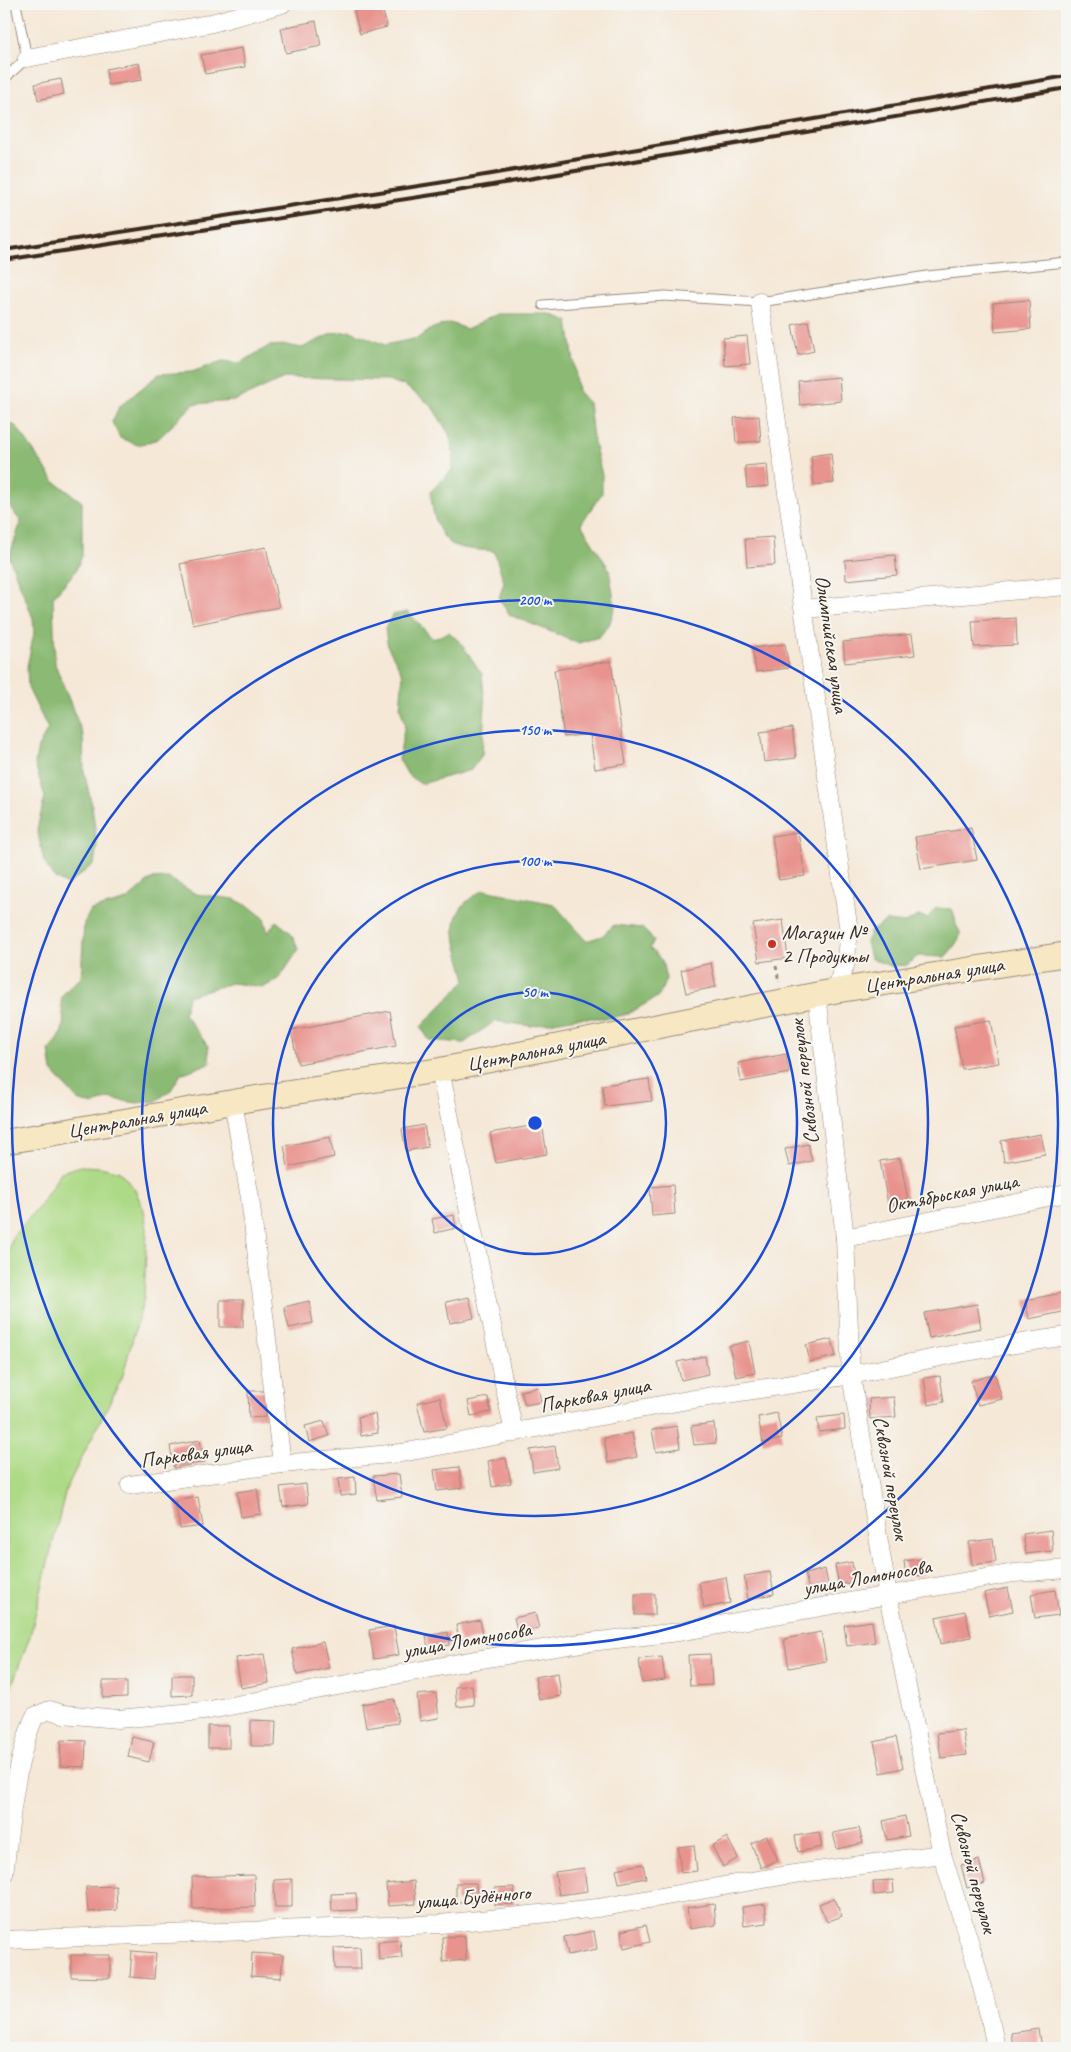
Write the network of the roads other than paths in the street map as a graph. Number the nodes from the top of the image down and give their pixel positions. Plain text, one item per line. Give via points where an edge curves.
1 (16, 4) edge
2 (282, 4) edge
3 (27, 58) junction
4 (4, 79) edge
5 (1067, 262) edge
6 (760, 302) junction
7 (544, 305) dead end
8 (1067, 586) edge
9 (804, 609) junction
10 (1067, 954) edge
11 (825, 993) junction
12 (440, 1070) junction
13 (233, 1102) junction
14 (4, 1142) edge
15 (1067, 1193) edge
16 (845, 1238) junction
17 (1067, 1336) edge
18 (851, 1376) junction
19 (514, 1433) junction
20 (282, 1464) junction
21 (130, 1485) dead end
22 (1067, 1570) edge
23 (888, 1596) junction
24 (942, 1854) junction
25 (4, 1874) edge
26 (4, 1940) edge
27 (996, 2048) edge

1 - 3 lane
2 - 3 street via 208,24
3 - 4 lane
5 - 6 lane via 927,276
6 - 7 lane via 665,296
6 - 9 street, Олимпийская улица
8 - 9 street
9 - 11 street, Олимпийская улица via 849,932 845,966
10 - 11 street, Центральная улица
11 - 12 street, Центральная улица
11 - 16 street, Сквозной переулок
12 - 13 street, Центральная улица
12 - 19 street
13 - 14 street, Центральная улица
13 - 20 street via 250,1198
15 - 16 street, Октябрьская улица
16 - 18 street, Сквозной переулок
17 - 18 street, Парковая улица via 965,1352
18 - 19 street, Парковая улица via 688,1400
18 - 23 street, Сквозной переулок
19 - 20 street, Парковая улица via 400,1453
20 - 21 street, Парковая улица
22 - 23 street, улица Ломоносова via 1014,1574
23 - 24 street, Сквозной переулок
23 - 25 street, улица Ломоносова via 679,1632 475,1660 204,1712 118,1719 50,1710 35,1716 27,1733
24 - 26 street, улица Будённого via 787,1875 598,1908 440,1924
24 - 27 street, Сквозной переулок via 975,1960

